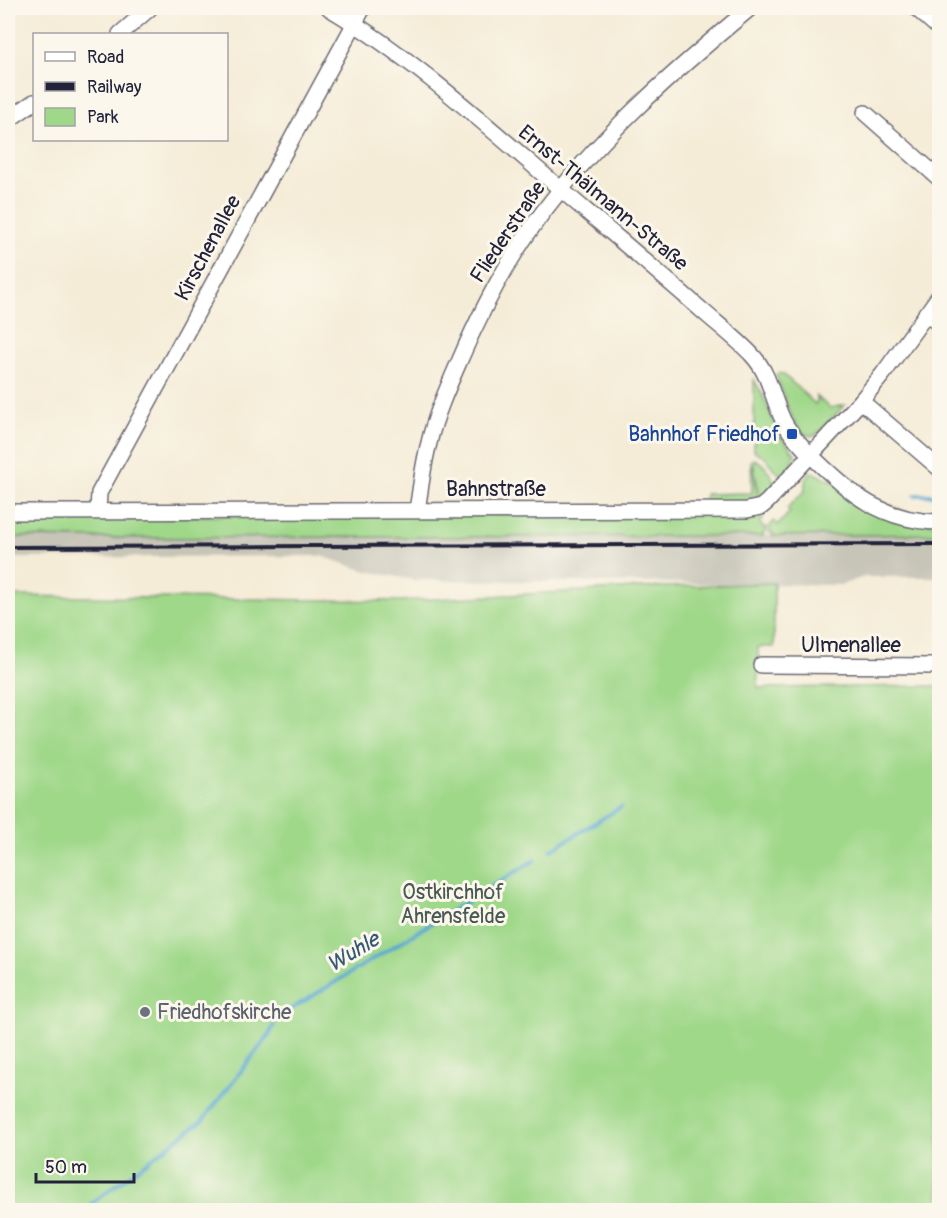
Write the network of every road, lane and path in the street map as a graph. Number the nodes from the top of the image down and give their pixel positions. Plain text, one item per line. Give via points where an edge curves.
1 (150, 8) edge
2 (329, 8) edge
3 (363, 8) edge
4 (915, 8) edge
5 (749, 9) edge
6 (355, 23) junction
7 (939, 29) edge
8 (121, 33) edge
9 (33, 103) edge
10 (865, 113) dead end
11 (8, 120) edge
12 (939, 179) edge
13 (561, 190) junction
14 (939, 295) edge
15 (926, 313) junction
16 (939, 325) edge
17 (861, 401) junction
18 (812, 454) junction
19 (939, 469) edge
20 (417, 510) junction
21 (99, 511) junction
22 (8, 512) edge
23 (939, 522) edge
24 (761, 665) dead end
25 (939, 666) edge

1 - 8 street
2 - 6 street, Ernst-Thälmann-Straße
3 - 6 street, Kirschenallee
4 - 7 street
5 - 13 street, Fliederstraße via 665,80
6 - 13 street, Ernst-Thälmann-Straße via 410,61
6 - 21 street, Kirschenallee via 99,493
9 - 11 street
10 - 12 street
13 - 18 street, Ernst-Thälmann-Straße via 754,356 769,382 783,421
13 - 20 street, Fliederstraße via 525,237 479,314 429,441
14 - 15 street, Bahnstraße
15 - 16 street
15 - 17 street, Bahnstraße
17 - 18 street, Bahnstraße
17 - 19 street
18 - 20 street, Bahnstraße via 767,502 747,510
18 - 23 street via 848,489 875,508 899,517
20 - 21 street, Bahnstraße
21 - 22 street, Bahnstraße
24 - 25 street, Ulmenallee

